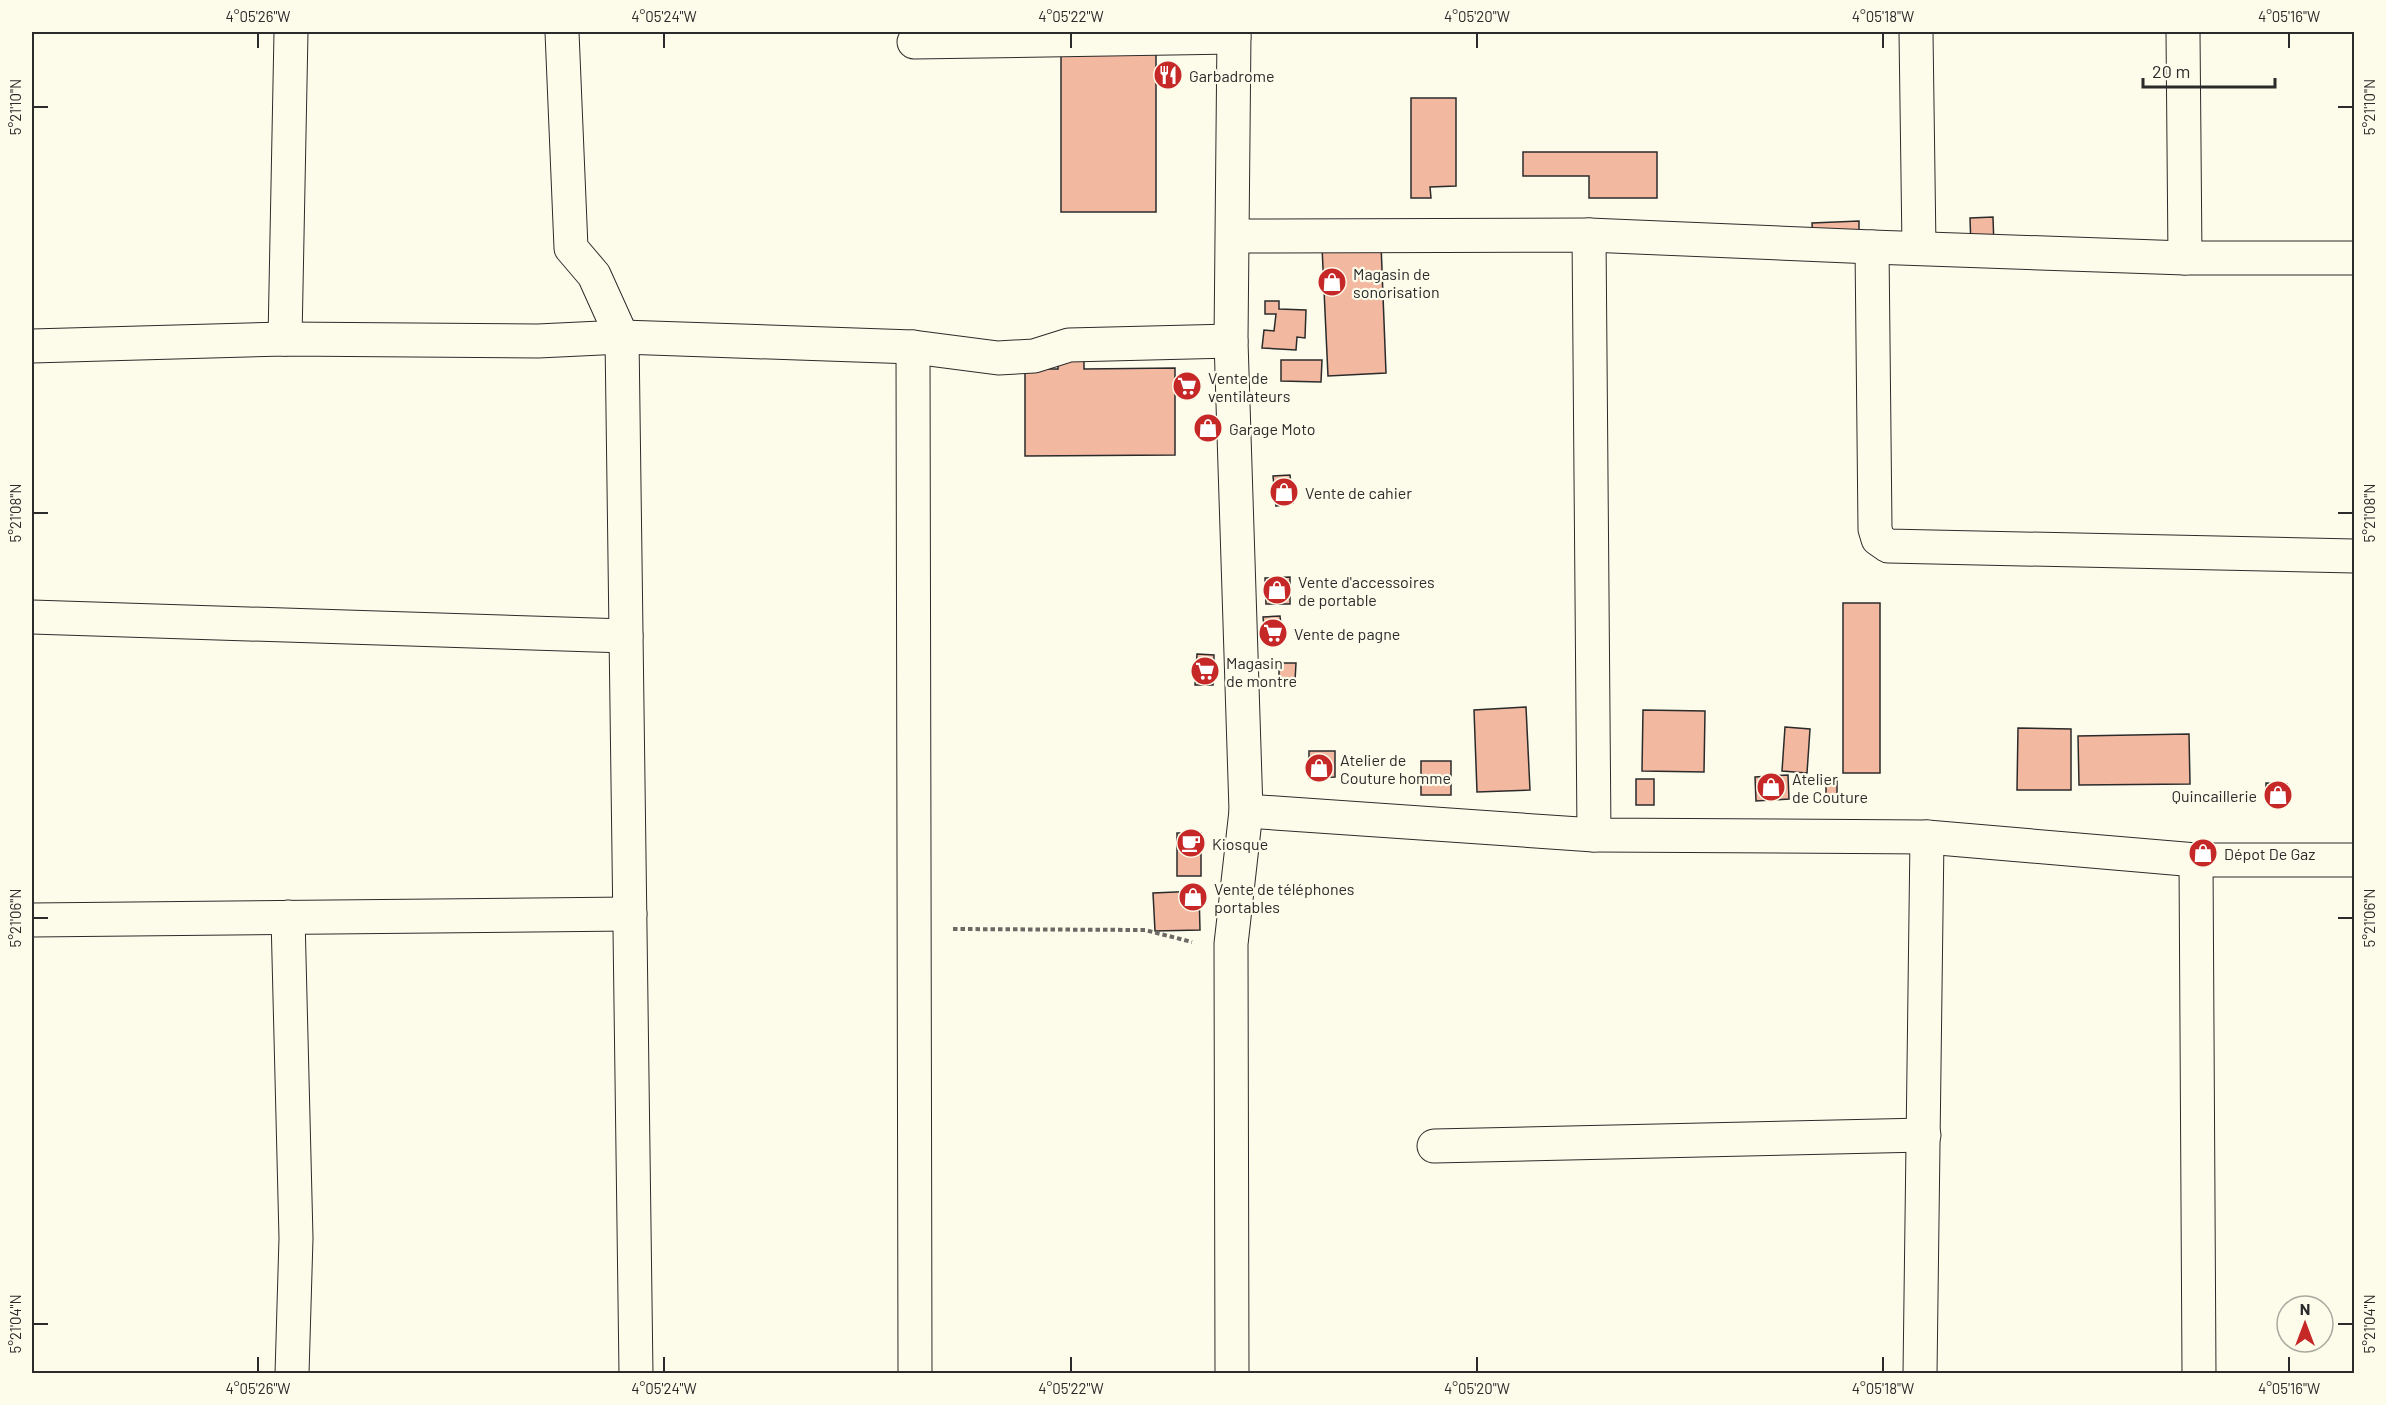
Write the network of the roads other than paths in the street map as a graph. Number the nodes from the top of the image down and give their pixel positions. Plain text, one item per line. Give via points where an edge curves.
1 (291, 32) edge
2 (562, 32) edge
3 (1916, 32) edge
4 (2183, 32) edge
5 (1234, 34) edge
6 (914, 42) dead end
7 (1589, 235) junction
8 (1233, 236) junction
9 (1872, 247) junction
10 (1919, 248) junction
11 (2186, 258) junction
12 (2355, 258) edge
13 (622, 337) junction
14 (285, 339) junction
15 (1231, 341) junction
16 (32, 346) edge
17 (913, 346) junction
18 (2355, 556) edge
19 (32, 617) edge
20 (626, 636) junction
21 (1246, 811) junction
22 (1594, 836) junction
23 (1927, 837) junction
24 (2196, 860) junction
25 (2355, 860) edge
26 (630, 914) junction
27 (288, 917) junction
28 (32, 920) edge
29 (1924, 1135) junction
30 (1434, 1146) dead end
31 (292, 1374) edge
32 (636, 1374) edge
33 (915, 1374) edge
34 (1232, 1374) edge
35 (1920, 1374) edge
36 (2199, 1374) edge

1 - 14 street
2 - 13 street via 571,248 594,275
3 - 10 street
4 - 11 street
5 - 6 street
5 - 8 street
7 - 8 street
7 - 9 street
7 - 22 street
8 - 15 street
9 - 10 street
9 - 18 street via 1875,529 1878,539 1888,546
10 - 11 street
11 - 12 street
13 - 14 street via 538,341
13 - 17 street
13 - 20 street
14 - 16 street
15 - 17 street via 1069,345 1034,356 998,357
15 - 21 street
17 - 33 street
19 - 20 street
20 - 26 street
21 - 22 street
21 - 34 street via 1231,944
22 - 23 street
23 - 24 street
23 - 29 street
24 - 25 street
24 - 36 street
26 - 27 street
26 - 32 street
27 - 28 street
27 - 31 street via 296,1238
29 - 30 street
29 - 35 street

